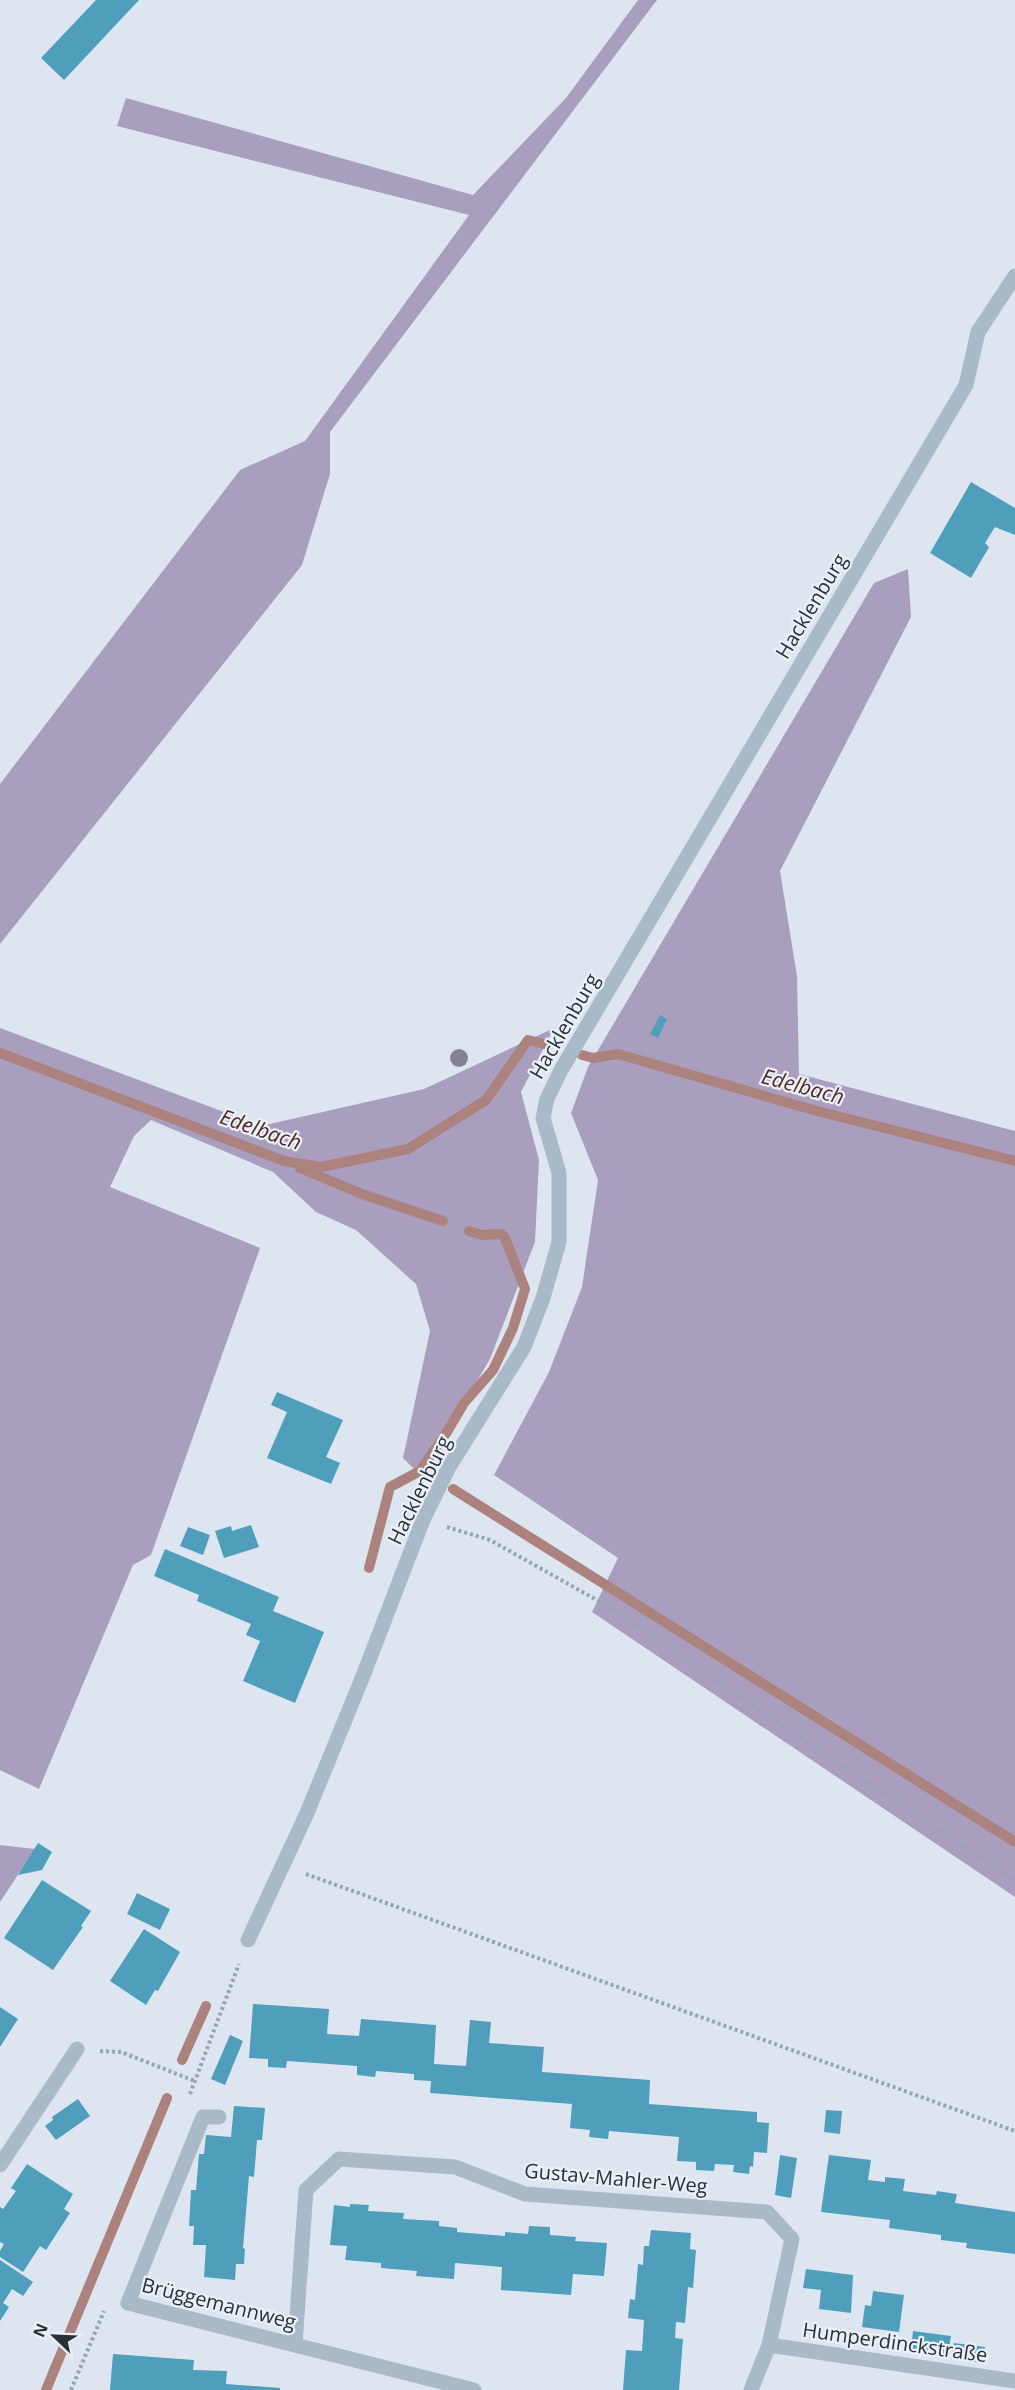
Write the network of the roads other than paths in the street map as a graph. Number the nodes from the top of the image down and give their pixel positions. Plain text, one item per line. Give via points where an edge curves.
1 (1015, 276) edge
2 (248, 1940) dead end
3 (78, 2049) road end
4 (219, 2117) dead end
5 (0, 2165) edge
6 (295, 2344) junction
7 (769, 2344) junction
8 (1015, 2380) edge
9 (474, 2390) edge
10 (751, 2390) edge

1 - 2 street, Hacklenburg via 978,332 966,385 547,1099 543,1118 559,1173 559,1242 543,1298 524,1347 450,1467 423,1520 307,1813
3 - 5 street
4 - 6 street, Brüggemannweg via 203,2117 128,2303
6 - 7 street, Gustav-Mahler-Weg via 306,2190 339,2159 455,2167 525,2194 767,2212 792,2240
6 - 9 street, Brüggemannweg
7 - 8 street, Humperdinckstraße
7 - 10 street

